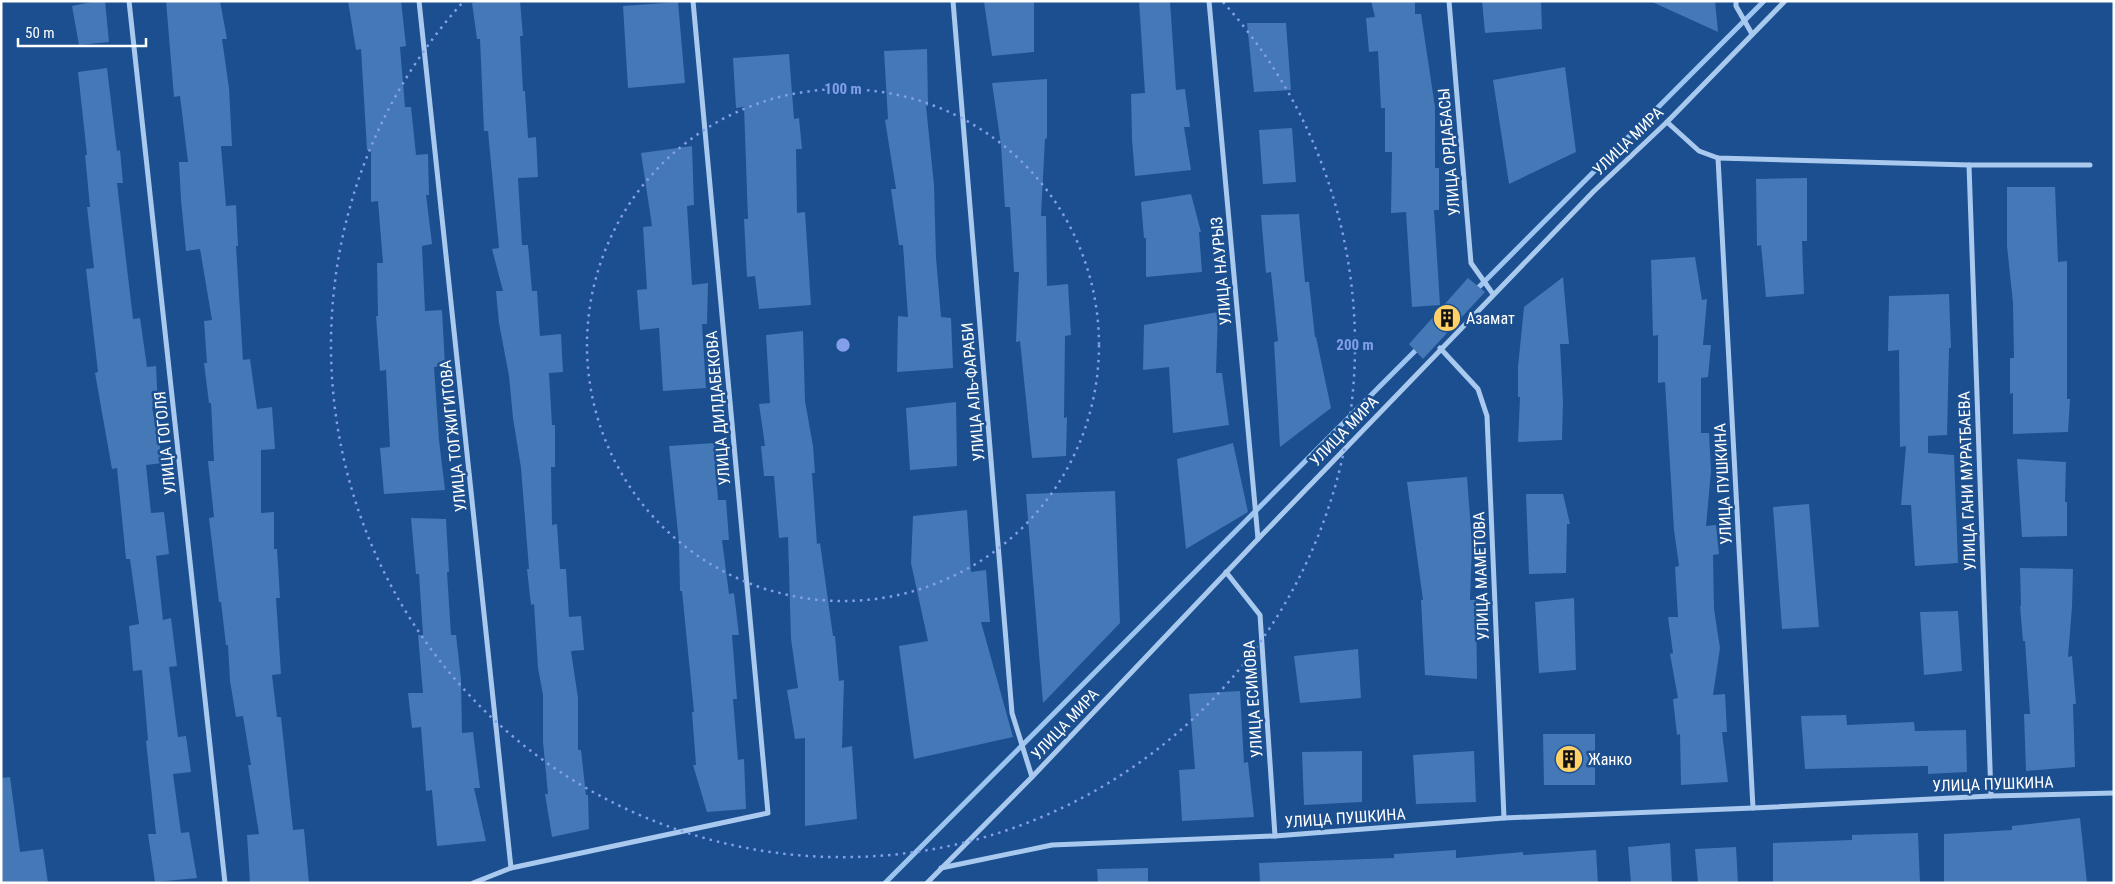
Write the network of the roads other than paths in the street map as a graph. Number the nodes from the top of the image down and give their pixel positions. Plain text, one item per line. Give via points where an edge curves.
1 (130, 1) edge
2 (419, 1) edge
3 (693, 1) edge
4 (953, 1) edge
5 (1209, 1) edge
6 (1449, 1) edge
7 (1736, 1) edge
8 (1785, 1) edge
9 (1752, 34) junction
10 (1667, 122) junction
11 (1718, 158) junction
12 (1969, 165) junction
13 (2090, 165) dead end
14 (1493, 294) junction
15 (1440, 348) junction
16 (1258, 539) junction
17 (1226, 572) junction
18 (1032, 777) junction
19 (2114, 793) edge
20 (1991, 796) junction
21 (1753, 808) junction
22 (1504, 818) junction
23 (1275, 836) junction
24 (511, 868) junction
25 (940, 868) junction
26 (225, 883) edge
27 (473, 883) edge
28 (928, 883) edge

1 - 26 street, УЛИЦА ГОГОЛЯ
2 - 24 street, УЛИЦА ТОГЖИГИТОВА
3 - 24 street, УЛИЦА ДИЛДАБЕКОВА via 768,813
4 - 18 street, УЛИЦА АЛЬ-ФАРАБИ via 1012,712
5 - 16 street, УЛИЦА НАУРЫЗ
6 - 14 street, УЛИЦА ОРДАБАСЫ via 1471,263
7 - 9 street
8 - 9 street, УЛИЦА МИРА
9 - 10 street, УЛИЦА МИРА
10 - 11 street via 1699,151
10 - 14 street, УЛИЦА МИРА
11 - 12 street
11 - 21 street, УЛИЦА ПУШКИНА
12 - 13 street
12 - 20 street, УЛИЦА ГАНИ МУРАТБАЕВА
14 - 15 street, УЛИЦА МИРА
15 - 16 street, УЛИЦА МИРА
15 - 22 street, УЛИЦА МАМЕТОВА via 1478,389 1487,416
16 - 17 street, УЛИЦА МИРА
17 - 18 street, УЛИЦА МИРА
17 - 23 street, УЛИЦА ЕСИМОВА via 1260,615
18 - 25 street, УЛИЦА МИРА
19 - 20 street, УЛИЦА ПУШКИНА
20 - 21 street, УЛИЦА ПУШКИНА
21 - 22 street, УЛИЦА ПУШКИНА
22 - 23 street, УЛИЦА ПУШКИНА
23 - 25 street, УЛИЦА ПУШКИНА via 1052,845
24 - 27 street
25 - 28 street, УЛИЦА МИРА

